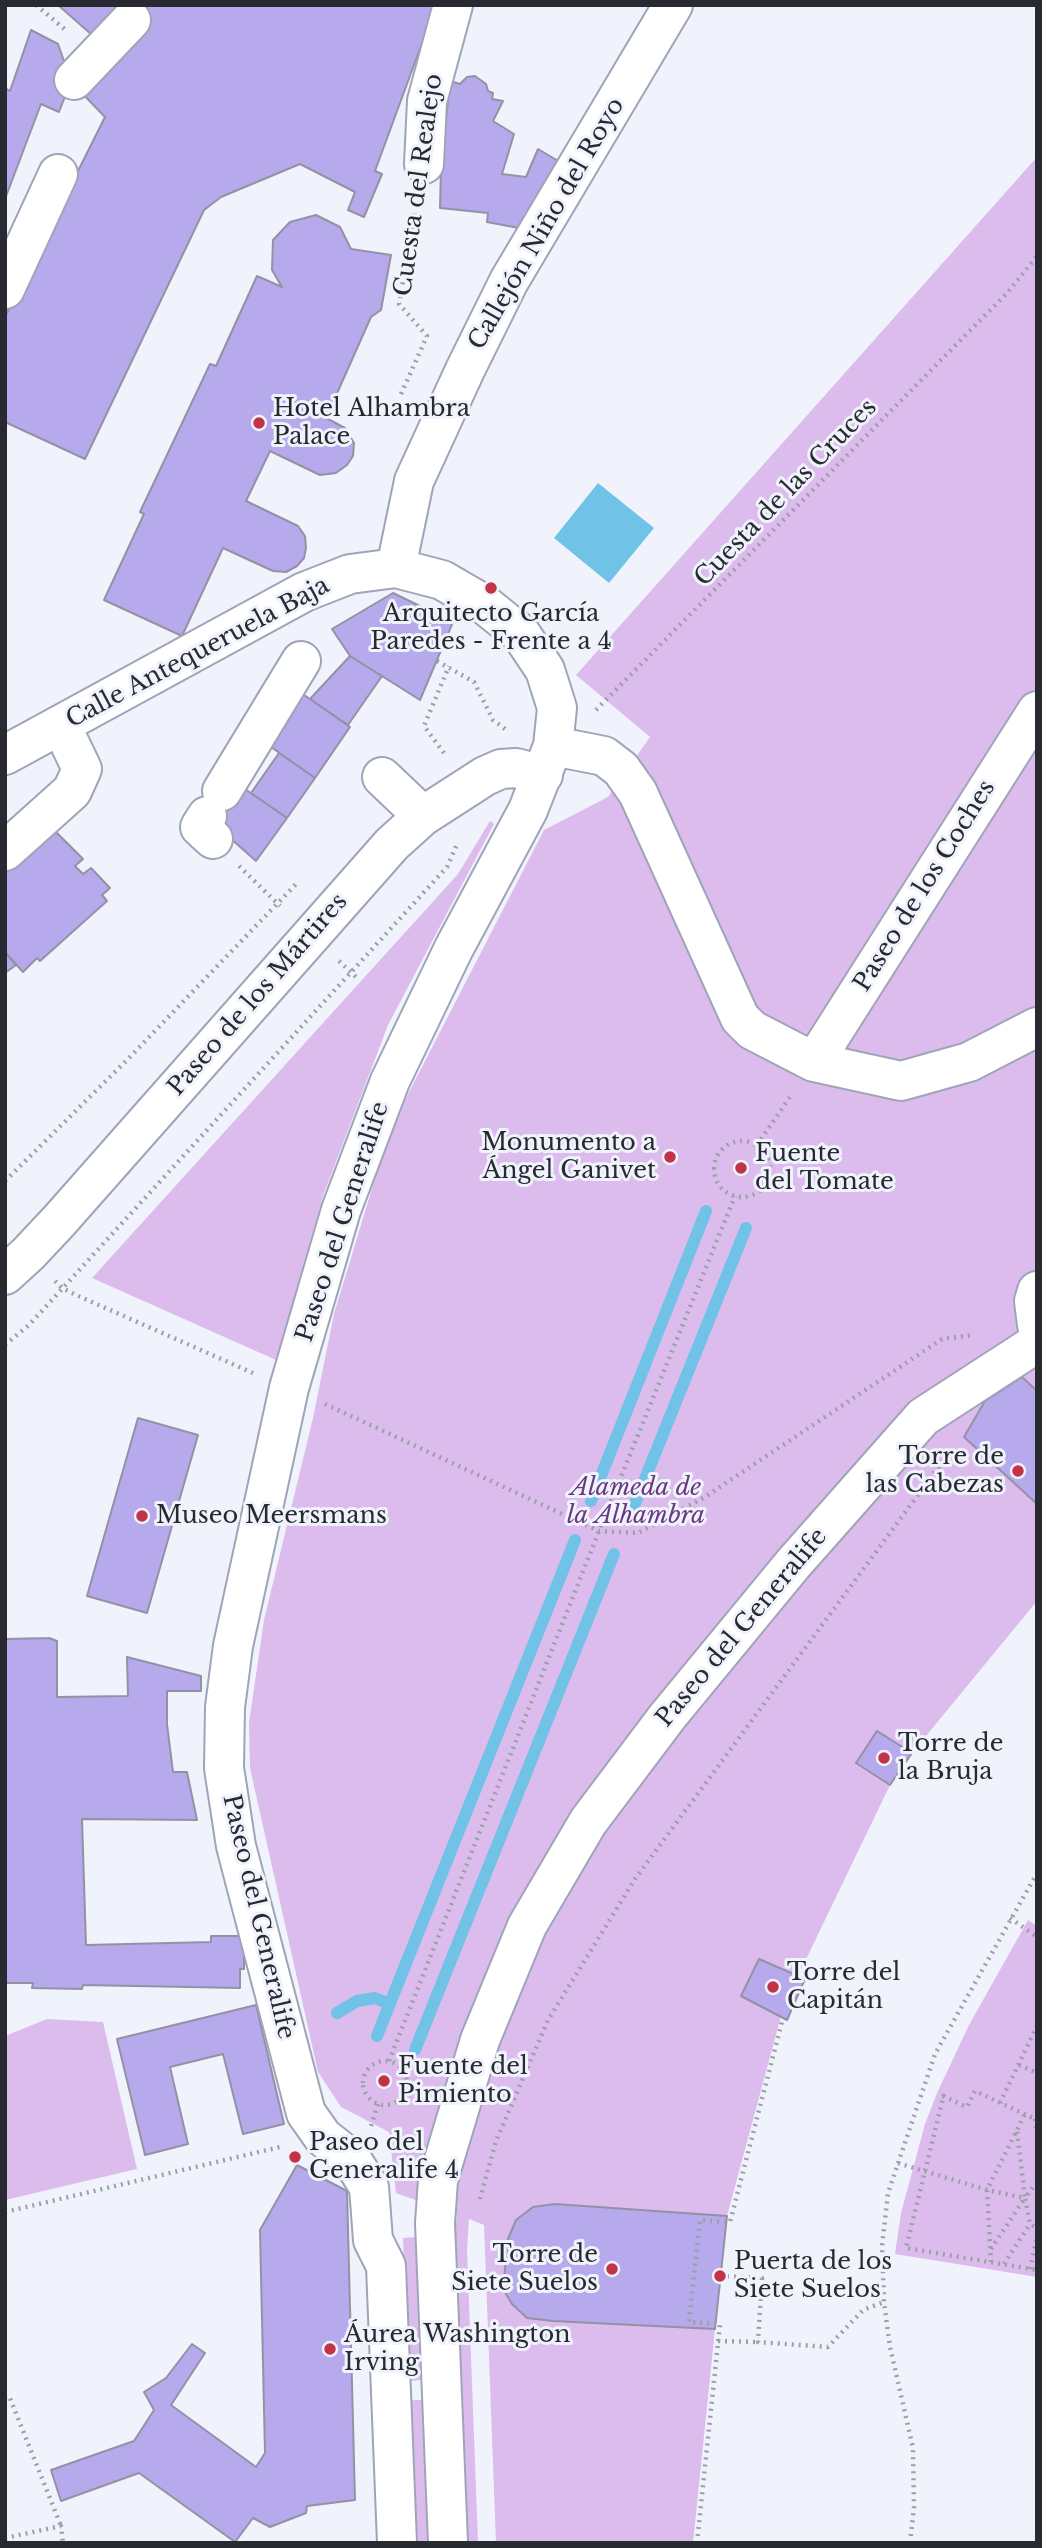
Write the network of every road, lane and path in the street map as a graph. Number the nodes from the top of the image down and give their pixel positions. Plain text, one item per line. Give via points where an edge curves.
1 (453, 5) edge
2 (673, 5) edge
3 (131, 20) dead end
4 (74, 80) dead end
5 (424, 164) joint
6 (58, 174) dead end
7 (1037, 256) edge
8 (5, 289) edge
9 (401, 394) dead end
10 (396, 568) junction
11 (437, 660) dead end
12 (301, 661) dead end
13 (449, 666) junction
14 (1037, 711) edge
15 (509, 732) dead end
16 (71, 744) dead end
17 (444, 753) dead end
18 (5, 755) edge
19 (548, 761) junction
20 (382, 777) dead end
21 (214, 815) dead end
22 (423, 816) junction
23 (463, 831) dead end
24 (5, 851) edge
25 (246, 874) dead end
26 (299, 881) dead end
27 (279, 905) junction
28 (289, 914) dead end
29 (336, 958) dead end
30 (351, 973) junction
31 (358, 979) dead end
32 (1037, 1027) edge
33 (804, 1077) junction
34 (757, 1145) junction
35 (5, 1181) edge
36 (735, 1196) junction
37 (5, 1275) edge
38 (62, 1288) junction
39 (1037, 1291) edge
40 (1037, 1325) edge
41 (979, 1334) dead end
42 (1037, 1343) edge
43 (5, 1345) edge
44 (260, 1376) dead end
45 (325, 1404) dead end
46 (942, 1463) dead end
47 (599, 1531) junction
48 (1037, 1873) edge
49 (1010, 1918) junction
50 (1037, 1937) edge
51 (783, 2018) dead end
52 (1036, 2027) edge
53 (389, 2061) junction
54 (1018, 2065) junction
55 (1037, 2073) edge
56 (1000, 2103) junction
57 (378, 2104) junction
58 (1025, 2114) junction
59 (1036, 2120) edge
60 (1017, 2130) junction
61 (369, 2131) dead end
62 (1037, 2135) edge
63 (496, 2141) dead end
64 (289, 2145) dead end
65 (898, 2163) junction
66 (925, 2171) junction
67 (1037, 2182) edge
68 (987, 2190) junction
69 (1025, 2198) junction
70 (5, 2212) edge
71 (1030, 2224) junction
72 (1037, 2228) edge
73 (1037, 2236) edge
74 (373, 2240) junction
75 (991, 2249) junction
76 (991, 2262) junction
77 (1003, 2264) junction
78 (1030, 2269) junction
79 (1037, 2270) edge
80 (720, 2276) dead end
81 (884, 2302) junction
82 (718, 2341) junction
83 (758, 2342) junction
84 (5, 2397) edge
85 (61, 2526) junction
86 (5, 2538) edge
87 (63, 2543) edge
88 (373, 2543) edge
89 (397, 2543) edge
90 (448, 2543) edge
91 (697, 2543) edge
92 (910, 2543) edge

1 - 5 street, Cuesta del Realejo via 427,101
2 - 10 street, Callejón Niño del Royo via 509,281 465,370 414,481
3 - 4 street
5 - 9 path, Cuesta del Realejo via 399,304 427,337
6 - 8 street
7 - 19 path, Cuesta de las Cruces via 1008,292
10 - 18 street, Calle Antequeruela Baja via 350,574 304,592
10 - 19 street, Paseo del Generalife via 442,580 485,605 521,634 545,670 557,708
11 - 13 path
12 - 21 street
13 - 15 path via 474,682 493,720
13 - 17 path via 424,726
14 - 33 street, Paseo de los Coches
16 - 24 street via 82,769 72,790
19 - 22 street, Paseo de los Mártires via 485,776
19 - 33 street via 604,756 621,769 638,793 740,1018
19 - 74 street, Paseo del Generalife via 528,810 390,1081 341,1210 289,1388 233,1646 227,1695 224,1768 236,1846 306,2113 323,2137 352,2160 369,2187
20 - 22 street
22 - 37 street, Paseo de los Mártires via 392,844 59,1221
23 - 30 path via 447,867
25 - 27 path
26 - 27 path
27 - 28 path
27 - 35 path
29 - 30 path
30 - 31 path
30 - 38 path
32 - 33 street via 970,1062 901,1081
33 - 34 path
34 - 36 path via 768,1159 769,1176 760,1191
34 - 36 path via 738,1141 721,1149 716,1158 715,1177 726,1193
36 - 47 path
38 - 43 path
38 - 44 path
39 - 40 street
41 - 47 path via 942,1339 705,1497 638,1533
42 - 90 street, Paseo del Generalife via 923,1416 667,1717 588,1822 527,1926 480,2040 438,2179 435,2223
45 - 47 path
46 - 63 path via 635,1879 548,2020
47 - 53 path
48 - 49 path
49 - 50 path
49 - 65 path via 935,2054
51 - 82 path via 730,2222 700,2220 689,2322 720,2324
52 - 54 path
53 - 57 path via 375,2063 365,2074 363,2088
53 - 57 path via 401,2068 406,2088 399,2099
54 - 55 path
54 - 56 path
56 - 58 path
56 - 66 path via 975,2091 967,2107 944,2095
57 - 61 path
58 - 59 path
58 - 60 path
59 - 62 path
60 - 68 path
60 - 69 path
64 - 70 path
65 - 66 path
65 - 81 path via 888,2193 882,2246
66 - 68 path
66 - 76 path via 906,2248
67 - 69 path
68 - 69 path
68 - 75 path
69 - 71 path
69 - 75 path
71 - 72 path
71 - 77 path
73 - 78 path
74 - 88 street, Paseo del Generalife via 363,2268
74 - 89 street, Paseo del Generalife via 386,2266
75 - 76 path
76 - 77 path
77 - 78 path
78 - 79 path
80 - 83 path via 762,2277
81 - 83 path via 863,2310 828,2347
81 - 92 path via 913,2448
82 - 83 path
82 - 91 path
84 - 85 path via 9,2396
85 - 86 path
85 - 87 path

